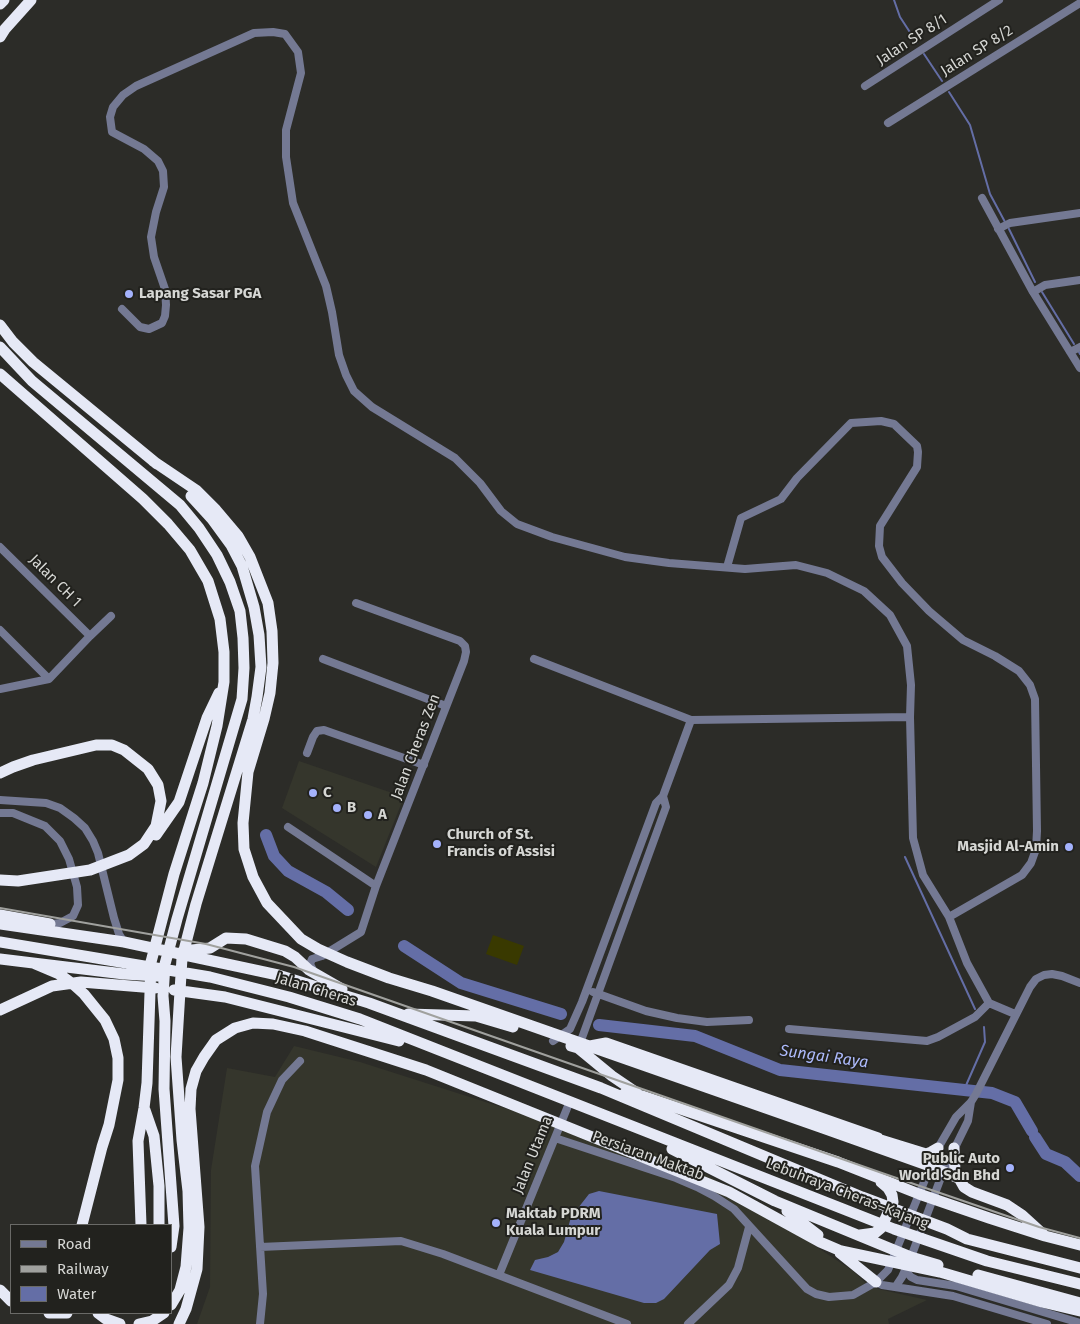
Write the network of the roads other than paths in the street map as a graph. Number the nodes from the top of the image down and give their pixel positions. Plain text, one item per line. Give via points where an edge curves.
1 (4, 0) edge
2 (31, 0) edge
3 (999, 0) edge
4 (1080, 3) edge
5 (0, 4) edge
6 (0, 37) edge
7 (865, 86) dead end
8 (888, 123) dead end
9 (982, 198) dead end
10 (1080, 213) edge
11 (998, 229) junction
12 (1080, 280) edge
13 (1033, 292) junction
14 (122, 309) dead end
15 (0, 325) edge
16 (0, 347) edge
17 (1080, 347) edge
18 (1070, 352) junction
19 (1080, 368) edge
20 (0, 374) edge
21 (153, 461) junction
22 (0, 547) edge
23 (727, 567) junction
24 (356, 604) dead end
25 (111, 616) dead end
26 (0, 630) edge
27 (90, 636) junction
28 (323, 659) dead end
29 (534, 659) dead end
30 (49, 679) junction
31 (224, 682) junction
32 (0, 689) edge
33 (446, 706) junction
34 (910, 717) junction
35 (691, 720) junction
36 (307, 753) dead end
37 (424, 765) junction
38 (0, 773) edge
39 (663, 796) junction
40 (0, 800) edge
41 (0, 813) edge
42 (288, 826) dead end
43 (0, 879) edge
44 (376, 886) junction
45 (0, 914) edge
46 (949, 917) junction
47 (0, 924) edge
48 (52, 924) junction
49 (95, 937) junction
50 (0, 942) edge
51 (124, 942) junction
52 (285, 951) junction
53 (169, 952) junction
54 (322, 956) junction
55 (0, 959) edge
56 (33, 963) junction
57 (315, 974) junction
58 (210, 977) junction
59 (1080, 983) edge
60 (587, 990) junction
61 (597, 994) junction
62 (369, 1003) junction
63 (989, 1003) junction
64 (0, 1010) edge
65 (401, 1014) junction
66 (1015, 1014) junction
67 (749, 1020) dead end
68 (789, 1029) dead end
69 (553, 1041) junction
70 (430, 1048) junction
71 (578, 1048) junction
72 (300, 1061) dead end
73 (602, 1088) junction
74 (642, 1096) junction
75 (570, 1102) junction
76 (971, 1102) junction
77 (144, 1108) junction
78 (609, 1117) junction
79 (823, 1128) junction
80 (555, 1138) junction
81 (878, 1138) junction
82 (938, 1148) junction
83 (954, 1148) junction
84 (930, 1166) junction
85 (943, 1172) junction
86 (876, 1178) junction
87 (958, 1178) junction
88 (918, 1194) junction
89 (933, 1199) junction
90 (775, 1201) junction
91 (82, 1224) edge
92 (141, 1224) edge
93 (159, 1224) edge
94 (749, 1227) junction
95 (948, 1229) junction
96 (855, 1235) junction
97 (1045, 1236) junction
98 (172, 1240) edge
99 (1080, 1245) edge
100 (260, 1247) junction
101 (896, 1251) junction
102 (911, 1257) junction
103 (1080, 1260) edge
104 (1080, 1268) edge
105 (905, 1270) junction
106 (499, 1275) junction
107 (876, 1282) junction
108 (1080, 1284) edge
109 (896, 1286) junction
110 (0, 1290) edge
111 (10, 1299) edge
112 (172, 1303) edge
113 (1080, 1303) edge
114 (1080, 1311) edge
115 (100, 1314) edge
116 (162, 1314) edge
117 (1080, 1323) edge
118 (118, 1324) edge
119 (139, 1324) edge
120 (178, 1324) edge
121 (260, 1324) edge
122 (626, 1324) edge
123 (688, 1324) edge
124 (1047, 1324) edge

1 - 5 highway
2 - 6 highway
3 - 7 street, Jalan SP 8/1
4 - 8 street, Jalan SP 8/2
9 - 11 street
10 - 11 street via 1010,223
11 - 13 street
12 - 13 street via 1045,285
13 - 18 street
14 - 23 street via 140,326 149,329 162,323 165,316 164,289 151,237 164,187 158,160 112,132 110,117 113,107 136,86 254,33 285,34 298,52 301,73 286,130 286,157 293,203 326,286 338,355 354,391 372,407 455,458 516,524 625,557
15 - 21 highway via 33,362
16 - 98 highway via 32,381 180,505 217,555 240,611 244,668 242,699 166,964 164,1089 174,1226
17 - 18 street
18 - 19 street
20 - 31 highway via 143,499 190,550 208,581 220,619
21 - 79 highway via 196,490 238,536 268,603 274,663 264,719 248,772 243,814 244,849 253,877 267,903 288,926 318,949 364,968
21 - 112 highway via 194,498 231,545 242,566 254,606 261,667 252,719 182,958 176,1057 189,1228 186,1267 180,1290
22 - 27 street, Jalan CH 1
23 - 34 street via 745,569 796,565 827,573 864,591 890,615 907,646
23 - 46 street via 741,518 781,499 851,423 881,421 894,424 917,446 918,467 880,526 878,546 882,557 929,611 963,640 1019,671 1030,684 1035,699 1036,849 1022,876
24 - 33 street, Jalan Cheras Zen via 460,641 465,646 464,661
25 - 27 street
26 - 30 street
27 - 30 street
28 - 33 street
29 - 35 street
30 - 32 street
31 - 43 highway via 207,718 179,802 146,848 111,869 83,877 32,886
31 - 77 highway via 203,783 151,962
33 - 37 street, Jalan Cheras Zen
34 - 35 street
34 - 46 street via 913,838 923,876
35 - 39 street
36 - 37 street via 317,731 324,730
37 - 44 street, Jalan Cheras Zen
38 - 43 highway via 33,760 112,744 148,769 158,785 161,801 156,826 144,844 129,855 84,871 18,881
39 - 60 street via 656,803
39 - 61 street via 666,807
40 - 51 street via 46,803 60,808 85,828 98,853 114,918
41 - 48 street via 12,813 45,826 60,841 69,859 77,886 78,905 73,916
42 - 44 street
44 - 54 street, Jalan Cheras Zen via 361,932
45 - 48 highway
46 - 63 street
47 - 49 highway, Jalan Cheras
48 - 49 highway via 73,927
49 - 51 highway, Jalan Cheras
50 - 58 highway, Jalan Cheras
51 - 53 highway, Jalan Cheras
52 - 53 highway via 246,939 226,938 210,948
52 - 54 street via 303,958
52 - 57 highway
53 - 62 highway, Jalan Cheras via 278,975
54 - 57 street via 310,964
55 - 56 highway
56 - 58 highway via 124,974
56 - 91 highway via 59,974 74,985 105,1020 118,1058 114,1103
57 - 62 highway
58 - 70 highway, Jalan Cheras via 278,993 360,1019
59 - 66 street via 1062,976 1044,975 1030,987
60 - 61 street
60 - 69 street via 570,1029
61 - 67 street via 676,1018 707,1022
61 - 71 street
62 - 65 highway, Jalan Cheras
63 - 66 street
63 - 68 street via 975,1017 927,1041
64 - 70 highway via 52,986 82,982 114,984 225,997
65 - 69 highway via 476,1016
65 - 73 highway, Jalan Cheras
66 - 76 street
69 - 71 highway
70 - 75 highway, Jalan Cheras
71 - 74 highway
71 - 81 highway via 606,1043
72 - 100 street via 282,1080 267,1112 255,1166
73 - 74 highway
73 - 95 highway, Lebuhraya Cheras–Kajang via 862,1197
74 - 86 highway via 838,1162
75 - 78 highway, Jalan Cheras
75 - 80 street, Jalan Utama
76 - 82 street via 956,1117
76 - 83 street via 968,1122
77 - 92 highway via 138,1141
77 - 93 highway via 154,1136
78 - 90 highway
78 - 108 highway, Lebuhraya Cheras–Kajang via 856,1214 988,1261
79 - 81 highway
79 - 84 highway
80 - 94 street, Persiaran Maktab via 697,1187 734,1209
80 - 106 street, Jalan Utama
81 - 82 highway via 926,1154
82 - 84 street
83 - 85 street
83 - 87 highway
84 - 85 highway
84 - 88 street
85 - 87 highway
85 - 89 street
86 - 88 highway
86 - 96 highway via 888,1188 893,1202 881,1228 875,1233
87 - 97 highway via 972,1192 1007,1205
88 - 89 highway
88 - 101 street
89 - 97 highway
89 - 102 street
90 - 96 highway
90 - 107 highway
94 - 107 street, Persiaran Maktab via 800,1282 816,1294 829,1297 853,1294
94 - 123 street via 738,1268 729,1285
95 - 103 highway
95 - 104 highway via 967,1239
96 - 101 highway
97 - 99 highway
100 - 106 street via 401,1241
100 - 121 street via 263,1294
101 - 102 highway
101 - 107 street via 888,1270
102 - 105 street
102 - 113 highway
105 - 109 street
105 - 117 street via 917,1280 956,1286
106 - 122 street
107 - 109 street
109 - 124 street via 953,1296
110 - 111 highway
114 - 120 highway via 940,1272 841,1251 729,1192 426,1070 305,1031 253,1023 235,1028 216,1040 204,1056 191,1089 199,1227 197,1269 186,1309
115 - 118 highway
116 - 119 highway

